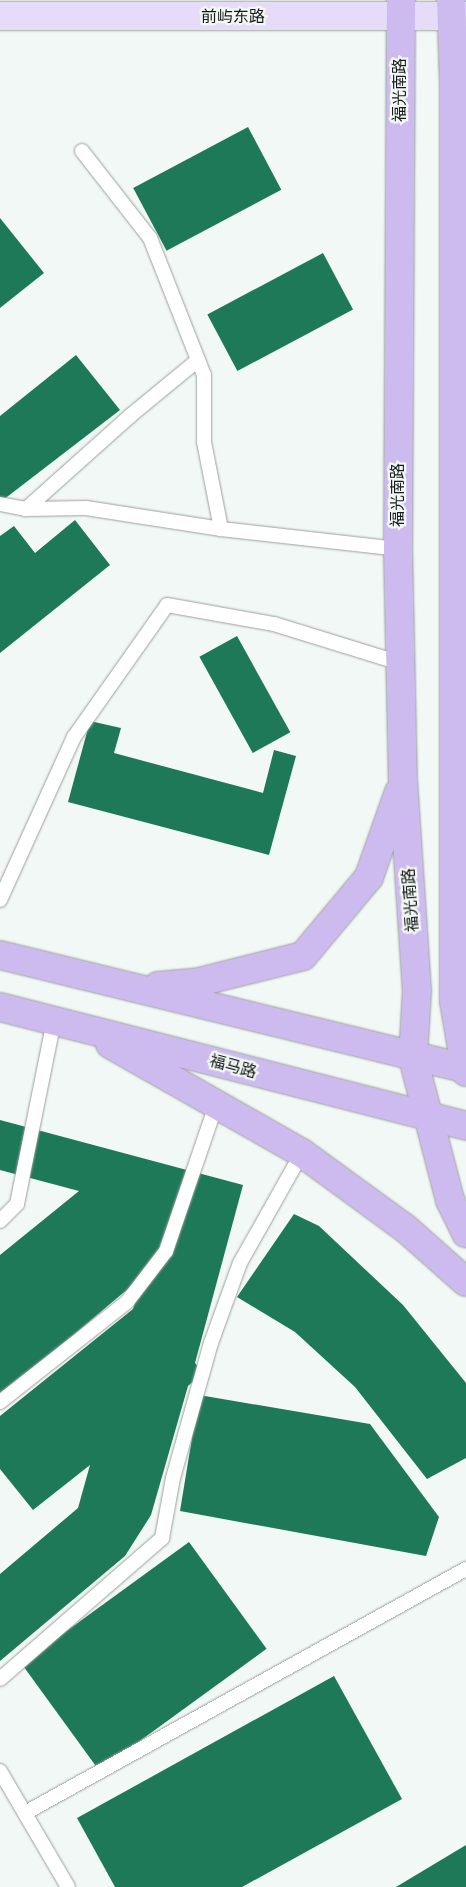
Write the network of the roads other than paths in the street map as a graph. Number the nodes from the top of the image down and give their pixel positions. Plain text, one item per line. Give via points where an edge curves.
1 (401, 9) edge
2 (456, 11) edge
3 (0, 16) edge
4 (82, 151) dead end
5 (198, 360) junction
6 (0, 504) edge
7 (26, 509) junction
8 (220, 529) junction
9 (398, 549) junction
10 (460, 576) edge
11 (400, 662) junction
12 (454, 762) junction
13 (403, 781) junction
14 (466, 810) edge
15 (0, 900) edge
16 (0, 955) edge
17 (130, 988) junction
18 (0, 1008) edge
19 (54, 1020) junction
20 (80, 1027) junction
21 (413, 1058) junction
22 (466, 1070) edge
23 (216, 1105) junction
24 (428, 1117) junction
25 (466, 1126) edge
26 (302, 1153) junction
27 (0, 1221) edge
28 (466, 1233) edge
29 (466, 1282) edge
30 (0, 1402) edge
31 (466, 1569) edge
32 (0, 1679) edge
33 (0, 1771) edge
34 (25, 1813) junction
35 (68, 1887) edge

1 - 2 main road, 前屿东路
1 - 3 main road, 前屿东路
1 - 9 main road, 福光南路
2 - 10 main road
4 - 5 lane via 150,238
5 - 7 lane
5 - 8 lane via 204,375 204,442
6 - 7 lane
7 - 8 lane via 86,508
8 - 9 lane
9 - 11 main road, 福光南路
10 - 12 main road
11 - 13 main road, 福光南路
11 - 15 lane via 274,624 167,605 74,737
12 - 14 main road
12 - 22 main road via 454,1001
13 - 17 main road via 369,877 303,956 195,983
13 - 21 main road, 福光南路 via 417,990
16 - 17 main road
17 - 21 main road
18 - 19 main road, 福马路
19 - 20 main road, 福马路
19 - 27 lane via 17,1204
20 - 23 main road
20 - 24 main road, 福马路
21 - 22 main road
21 - 24 main road, 福光南路
23 - 26 main road
23 - 30 lane via 166,1251 127,1302
24 - 25 main road, 福马路
24 - 28 main road, 福光南路 via 450,1200
26 - 29 main road via 405,1228
26 - 32 lane via 240,1263 211,1343 178,1460 162,1538
31 - 34 lane
33 - 34 lane
34 - 35 lane

